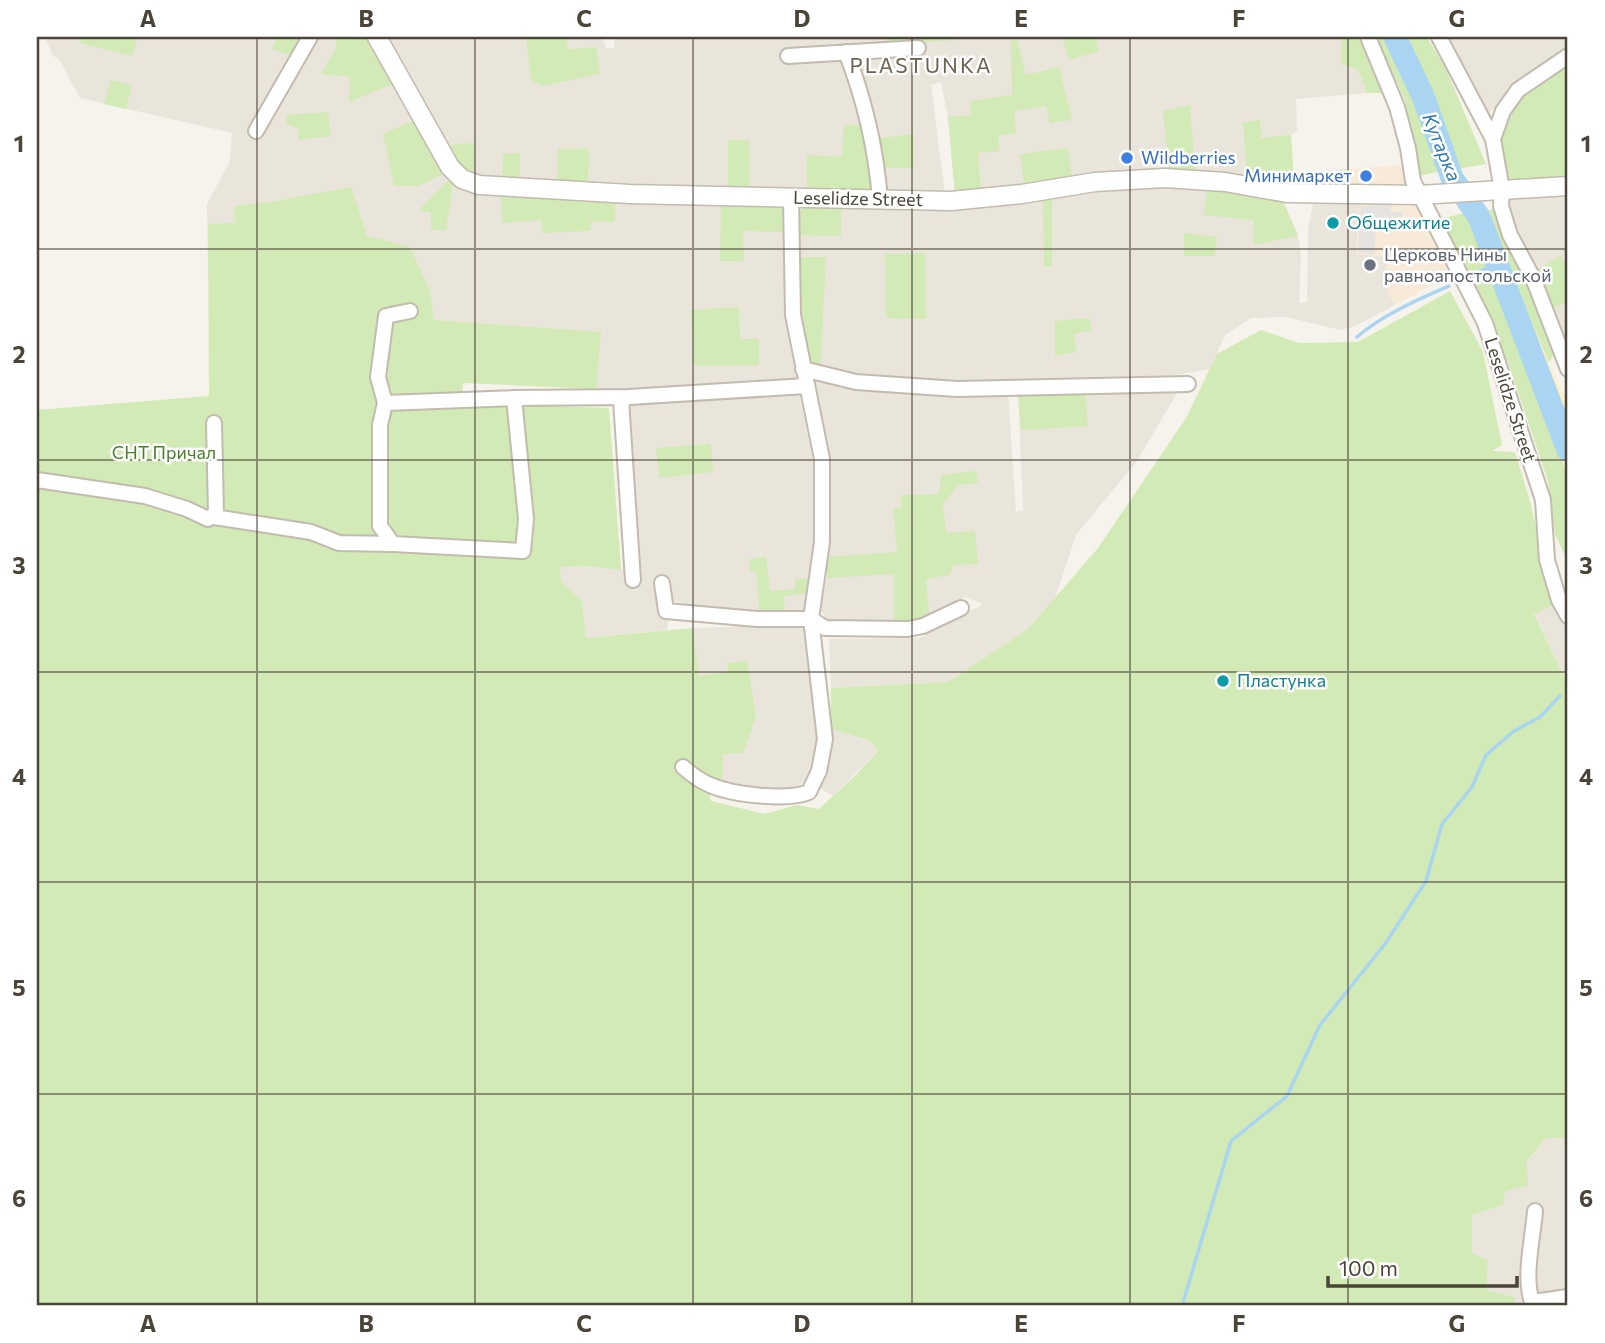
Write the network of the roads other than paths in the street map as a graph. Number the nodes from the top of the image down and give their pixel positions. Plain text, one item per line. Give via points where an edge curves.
1 (310, 37) edge
2 (377, 37) edge
3 (1368, 37) edge
4 (1439, 37) edge
5 (918, 48) dead end
6 (846, 52) junction
7 (788, 56) dead end
8 (1568, 56) edge
9 (256, 131) dead end
10 (1493, 139) junction
11 (1568, 186) edge
12 (1495, 190) junction
13 (1424, 195) junction
14 (791, 197) junction
15 (880, 199) junction
16 (410, 311) dead end
17 (1562, 334) edge
18 (803, 369) junction
19 (1568, 369) edge
20 (1188, 384) dead end
21 (806, 386) junction
22 (629, 397) junction
23 (514, 398) junction
24 (385, 403) junction
25 (215, 424) dead end
26 (37, 480) edge
27 (214, 517) junction
28 (393, 544) junction
29 (633, 580) dead end
30 (662, 583) dead end
31 (961, 608) dead end
32 (1568, 616) edge
33 (811, 619) junction
34 (683, 767) dead end
35 (1535, 1211) dead end
36 (1568, 1297) edge
37 (1534, 1303) edge

1 - 9 street
2 - 14 street, Leselidze Street via 450,167 463,179 479,185 630,194
3 - 13 street, Leselidze Street via 1397,107 1413,181
4 - 10 street
5 - 6 street
6 - 7 street
6 - 15 street via 877,165
8 - 10 street via 1518,90 1503,111
10 - 12 street
11 - 12 street
12 - 13 street
12 - 17 street via 1510,235
13 - 15 street, Leselidze Street via 1287,192 1165,178 1095,182 951,201
13 - 32 street, Leselidze Street via 1448,255 1485,323 1543,500 1547,560
14 - 15 street, Leselidze Street
14 - 18 street via 793,315
16 - 24 street via 386,316 378,377
17 - 19 street
18 - 20 street via 856,382 957,389
18 - 21 street
21 - 22 street
21 - 33 street via 822,459 822,542
22 - 23 street
22 - 29 street via 621,400 621,406
23 - 24 street
23 - 28 street via 526,519 523,551
24 - 28 street via 380,425 380,526
25 - 27 street
26 - 27 street via 145,496 204,519
27 - 28 street via 310,532 339,542
30 - 33 street via 667,611
31 - 33 street via 908,629 825,628
33 - 34 street via 825,739 819,771 808,792 797,797 750,794 712,786
35 - 37 street via 1529,1290
36 - 37 street

